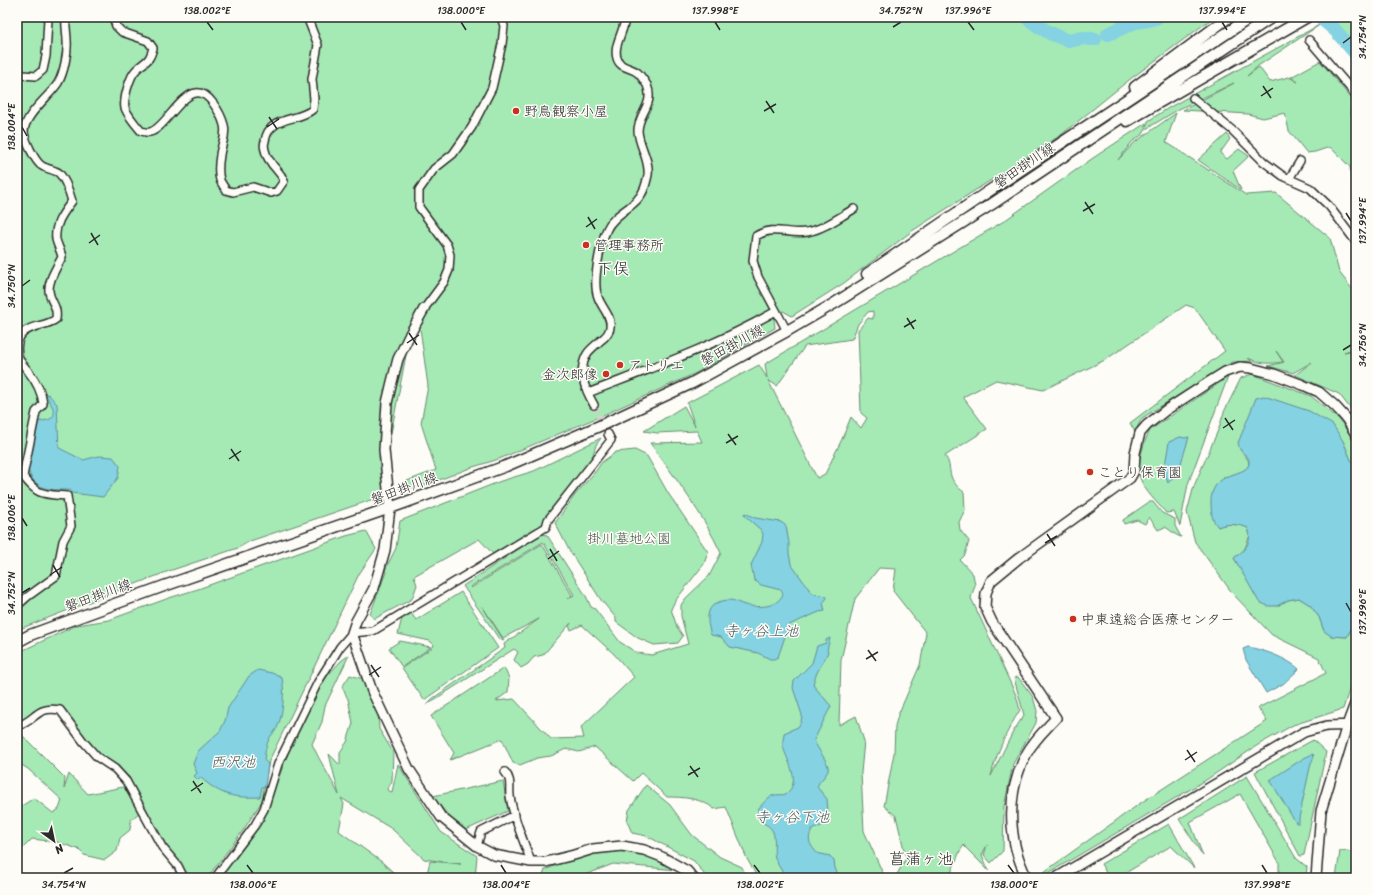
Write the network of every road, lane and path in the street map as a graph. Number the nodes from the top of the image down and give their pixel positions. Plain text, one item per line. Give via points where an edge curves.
1 (47, 17) edge
2 (66, 17) edge
3 (113, 17) edge
4 (307, 17) edge
5 (502, 17) edge
6 (625, 17) edge
7 (1229, 17) edge
8 (1251, 17) edge
9 (1272, 17) edge
10 (1307, 17) edge
11 (1309, 40) dead end
12 (17, 70) edge
13 (1356, 95) edge
14 (1193, 98) dead end
15 (1067, 139) junction
16 (1300, 161) dead end
17 (1289, 178) junction
18 (992, 204) junction
19 (854, 209) dead end
20 (1356, 242) edge
21 (424, 309) joint
22 (776, 311) junction
23 (788, 331) junction
24 (588, 393) junction
25 (594, 405) tunnel mouth
26 (608, 434) tunnel mouth
27 (1356, 434) edge
28 (390, 508) junction
29 (17, 606) edge
30 (352, 633) junction
31 (17, 642) edge
32 (1356, 701) edge
33 (1351, 725) edge
34 (17, 726) edge
35 (505, 772) dead end
36 (515, 815) junction
37 (477, 846) junction
38 (531, 862) junction
39 (184, 878) edge
40 (215, 878) edge
41 (693, 878) edge
42 (1027, 878) edge
43 (1056, 878) edge
44 (1316, 878) edge

1 - 12 street via 43,70 36,76 23,75
2 - 29 street via 68,43 64,69 58,83 33,113 24,133 34,158 40,165 59,173 72,201 61,216 57,230 56,240 62,257 50,283 49,292 57,311 56,319 50,324 30,328 21,335 17,348 19,359 33,378 43,404 36,412 23,476 32,488 43,494 67,496 71,526 63,541 56,576
3 - 4 street via 116,26 122,32 148,41 153,48 150,59 135,70 128,85 125,106 141,131 150,132 157,128 188,96 196,93 209,97 224,125 225,138 219,156 220,179 226,190 232,192 253,187 271,193 277,191 284,181 281,173 269,161 264,147 266,134 285,119 308,114 313,109 312,80 318,45
5 - 21 street via 502,44 492,88 472,127 453,154 434,170 419,190 419,207 447,245 450,255 449,270 444,282
6 - 24 street via 616,50 617,59 623,66 638,73 650,95 638,132 646,156 648,173 644,189 638,198 612,221 607,229 600,253 595,284 598,297 610,320 610,328 604,338 587,353 582,367
7 - 15 main road
8 - 15 main road, 磐田掛川線
9 - 18 main road, 磐田掛川線
10 - 18 main road via 1136,116 1033,182
11 - 13 street
14 - 17 street via 1232,130 1264,162
15 - 23 main road, 磐田掛川線 via 831,298
16 - 17 street
17 - 20 street via 1310,188
18 - 23 main road, 磐田掛川線
19 - 22 street via 818,229 790,233 774,230 756,236 753,261 758,277
21 - 28 street via 398,359 388,403 384,450
22 - 23 street
22 - 24 street via 730,336
23 - 28 main road, 磐田掛川線 via 692,383 604,424 506,466
24 - 25 street
26 - 30 street via 611,440 548,520 546,527 373,631
27 - 42 street via 1346,418 1319,392 1289,379 1251,368 1240,367 1225,372 1147,425 1140,433 1134,471 1130,478 991,581 986,593 985,607 992,622 1056,718 1026,754 1011,807 1017,853
28 - 30 street via 381,566 374,588
28 - 31 main road, 磐田掛川線 via 164,586
30 - 37 street via 372,691 409,769 440,818
30 - 40 street via 318,682 278,764 264,809
32 - 33 street
33 - 43 street via 1327,726 1304,732
33 - 44 street via 1321,811
34 - 39 street via 24,724 38,712 49,708 60,710 82,741 126,781 162,848 178,866
35 - 36 street via 509,778 510,797
36 - 37 street via 481,832
36 - 38 street
37 - 38 street via 494,855
38 - 41 street via 546,862 593,849 622,846 662,857 687,871

